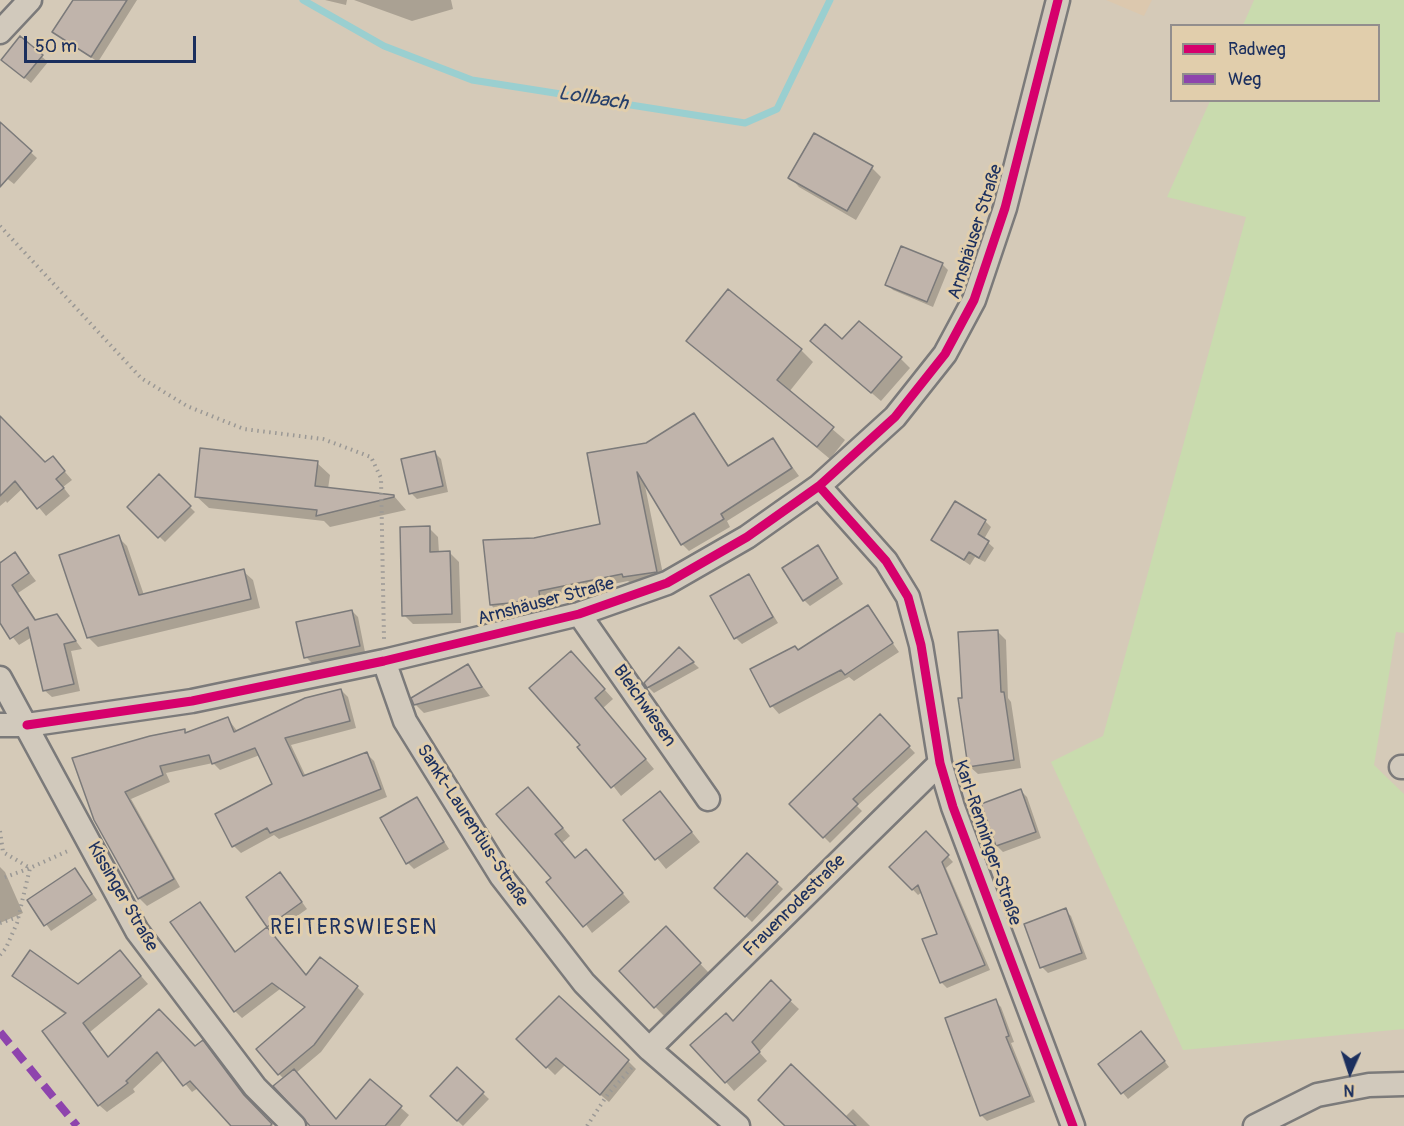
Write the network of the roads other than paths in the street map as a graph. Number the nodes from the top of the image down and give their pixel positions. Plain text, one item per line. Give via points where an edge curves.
1 (30, 0) edge
2 (1058, 0) edge
3 (0, 32) edge
4 (819, 486) junction
5 (579, 614) junction
6 (384, 661) junction
7 (0, 678) edge
8 (0, 725) edge
9 (27, 725) junction
10 (940, 763) junction
11 (708, 799) dead end
12 (649, 1049) junction
13 (1404, 1084) edge
14 (294, 1126) edge
15 (738, 1126) edge
16 (1073, 1126) edge
17 (1255, 1126) edge

1 - 3 street
2 - 4 street, Arnshäuser Straße via 1005,208 974,300 945,354 896,417
4 - 5 street, Arnshäuser Straße via 747,537 667,583
4 - 10 street, Karl-Renninger-Straße via 886,561 908,597 921,645
5 - 6 street, Arnshäuser Straße
5 - 11 street, Bleichwiesen
6 - 9 street, Arnshäuser Straße via 192,701
6 - 12 street, Sankt-Laurentius-Straße via 405,721 501,876 584,983
7 - 9 street, Kissinger Straße
8 - 9 street, Arnshäuser Straße
9 - 14 street, Kissinger Straße via 137,931 255,1087
10 - 12 street, Frauenrodestraße
10 - 16 street, Karl-Renninger-Straße
12 - 15 street, Sankt-Laurentius-Straße
13 - 17 street via 1369,1085 1317,1095

